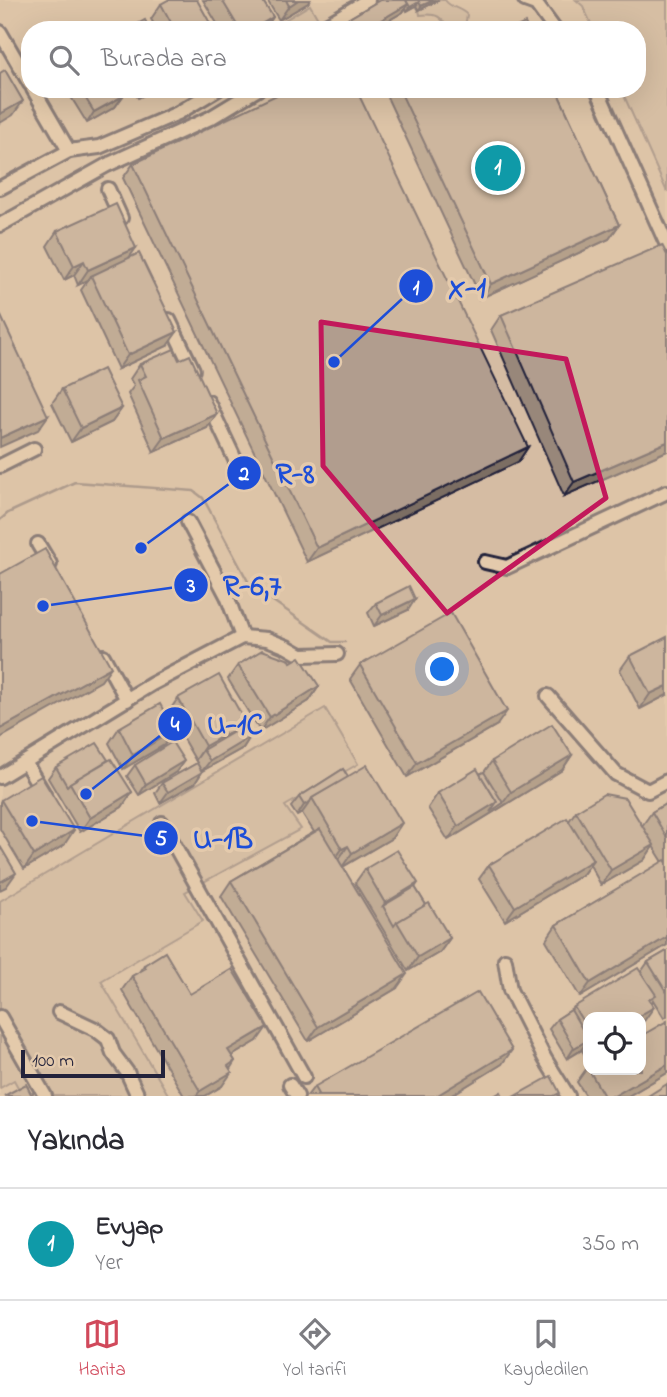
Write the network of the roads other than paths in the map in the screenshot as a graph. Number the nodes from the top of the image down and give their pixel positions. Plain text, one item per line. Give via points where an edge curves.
1 (368, 0) edge
2 (525, 0) edge
3 (333, 21) edge
4 (548, 21) edge
5 (0, 32) edge
6 (21, 68) edge
7 (38, 98) edge
8 (203, 98) edge
9 (243, 98) edge
10 (601, 98) edge
11 (69, 151) junction
12 (0, 188) edge
13 (107, 189) dead end
14 (0, 225) edge
15 (125, 225) edge
16 (667, 245) edge
17 (165, 310) edge
18 (34, 449) dead end
19 (0, 466) edge
20 (239, 468) dead end
21 (667, 492) edge
22 (188, 522) dead end
23 (37, 544) dead end
24 (485, 562) dead end
25 (58, 578) edge
26 (242, 637) junction
27 (98, 646) edge
28 (337, 654) dead end
29 (548, 696) dead end
30 (127, 700) junction
31 (25, 762) junction
32 (0, 777) edge
33 (667, 781) edge
34 (51, 806) edge
35 (162, 823) dead end
36 (505, 960) dead end
37 (59, 1012) dead end
38 (0, 1017) edge
39 (303, 1077) dead end
40 (45, 1096) edge
41 (138, 1096) edge
42 (568, 1096) edge

1 - 3 street
2 - 4 street via 536,4
5 - 6 street
7 - 11 street
8 - 11 street via 99,147
9 - 14 street via 107,165
10 - 16 street
11 - 12 street
13 - 15 street
17 - 20 street
18 - 19 street
21 - 24 street via 507,567
22 - 26 street via 227,596
23 - 25 street
26 - 28 street via 267,639 301,655
26 - 30 street
27 - 30 street
29 - 33 street via 616,774 648,792
30 - 31 street
31 - 32 street
31 - 34 street
35 - 39 street
36 - 42 street via 510,990
37 - 41 street via 107,1039
38 - 40 street

